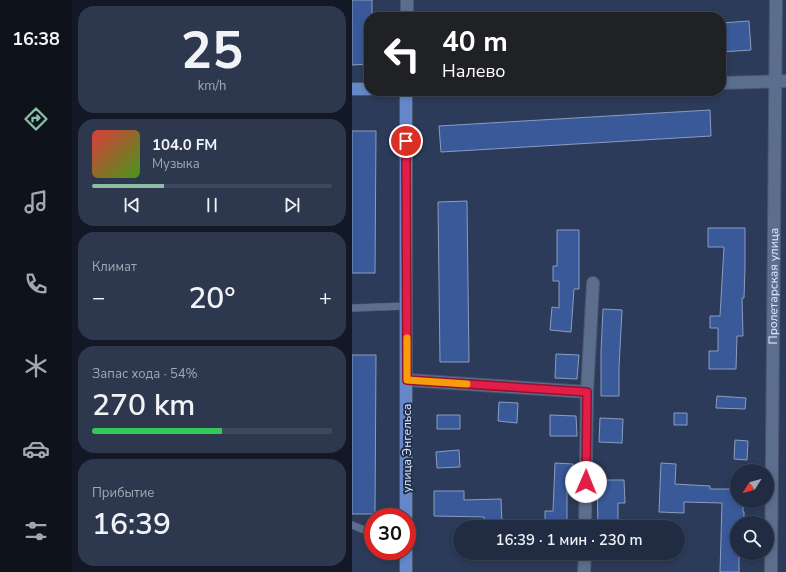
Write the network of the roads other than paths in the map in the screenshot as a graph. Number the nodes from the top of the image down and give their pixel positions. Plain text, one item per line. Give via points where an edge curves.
1 (407, 0) edge
2 (776, 0) edge
3 (407, 12) edge
4 (781, 82) edge
5 (726, 83) edge
6 (352, 89) edge
7 (364, 89) edge
8 (406, 96) edge
9 (593, 283) dead end
10 (406, 306) junction
11 (352, 308) edge
12 (407, 380) junction
13 (587, 392) junction
14 (406, 508) edge
15 (585, 520) edge
16 (352, 525) edge
17 (364, 530) edge
18 (406, 560) edge
19 (584, 560) edge
20 (406, 572) edge
21 (584, 572) edge
22 (771, 572) edge

1 - 3 street
2 - 4 street, Пролетарская улица
4 - 5 street
4 - 22 street, Пролетарская улица
6 - 7 main road
8 - 10 main road, улица Энгельса
9 - 13 street
10 - 11 lane
10 - 12 main road, улица Энгельса
12 - 13 street
12 - 14 main road, улица Энгельса
13 - 15 street
16 - 17 lane
18 - 20 main road
19 - 21 street

